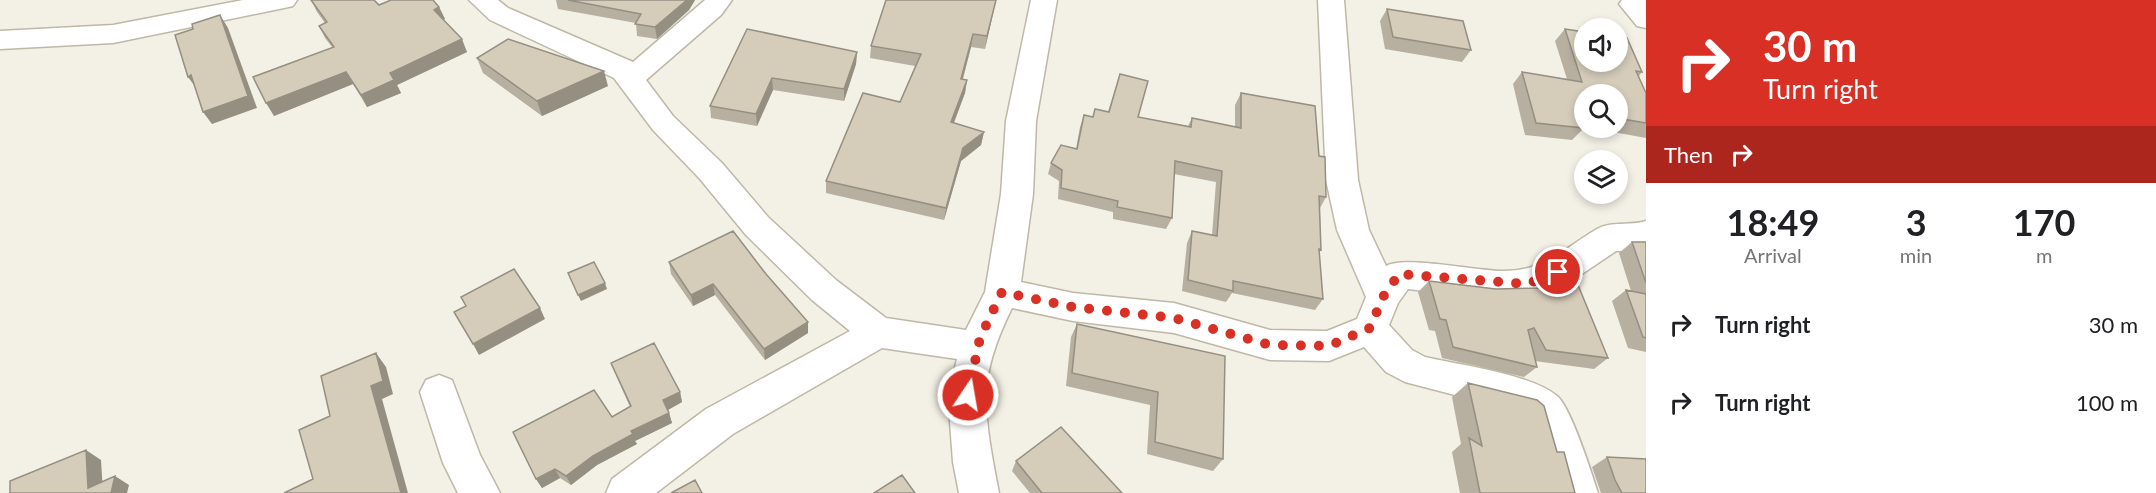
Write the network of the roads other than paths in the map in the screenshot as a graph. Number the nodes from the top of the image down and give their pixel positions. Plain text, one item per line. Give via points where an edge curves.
1 (284, 0) edge
2 (482, 0) edge
3 (719, 0) edge
4 (1044, 0) edge
5 (1332, 0) edge
6 (0, 40) edge
7 (624, 71) junction
8 (1646, 234) edge
9 (1002, 292) junction
10 (1377, 313) junction
11 (878, 332) junction
12 (978, 347) junction
13 (439, 392) dead end
14 (480, 493) edge
15 (626, 493) edge
16 (979, 493) edge
17 (1578, 493) edge

1 - 6 street via 113,34
2 - 7 street via 499,14
3 - 7 street via 639,72
4 - 9 street via 1021,121 1017,194
5 - 10 street via 1342,180
7 - 11 street via 663,123 711,171 757,226 824,290
8 - 10 street via 1609,238 1586,258 1527,284 1399,274
9 - 10 street via 1073,307 1174,318 1270,345 1329,346
9 - 12 street
10 - 17 street via 1399,361 1418,371 1529,398 1546,410 1567,456
11 - 12 street
11 - 15 street via 831,362 732,414
12 - 16 street via 968,395
13 - 14 street via 463,463

